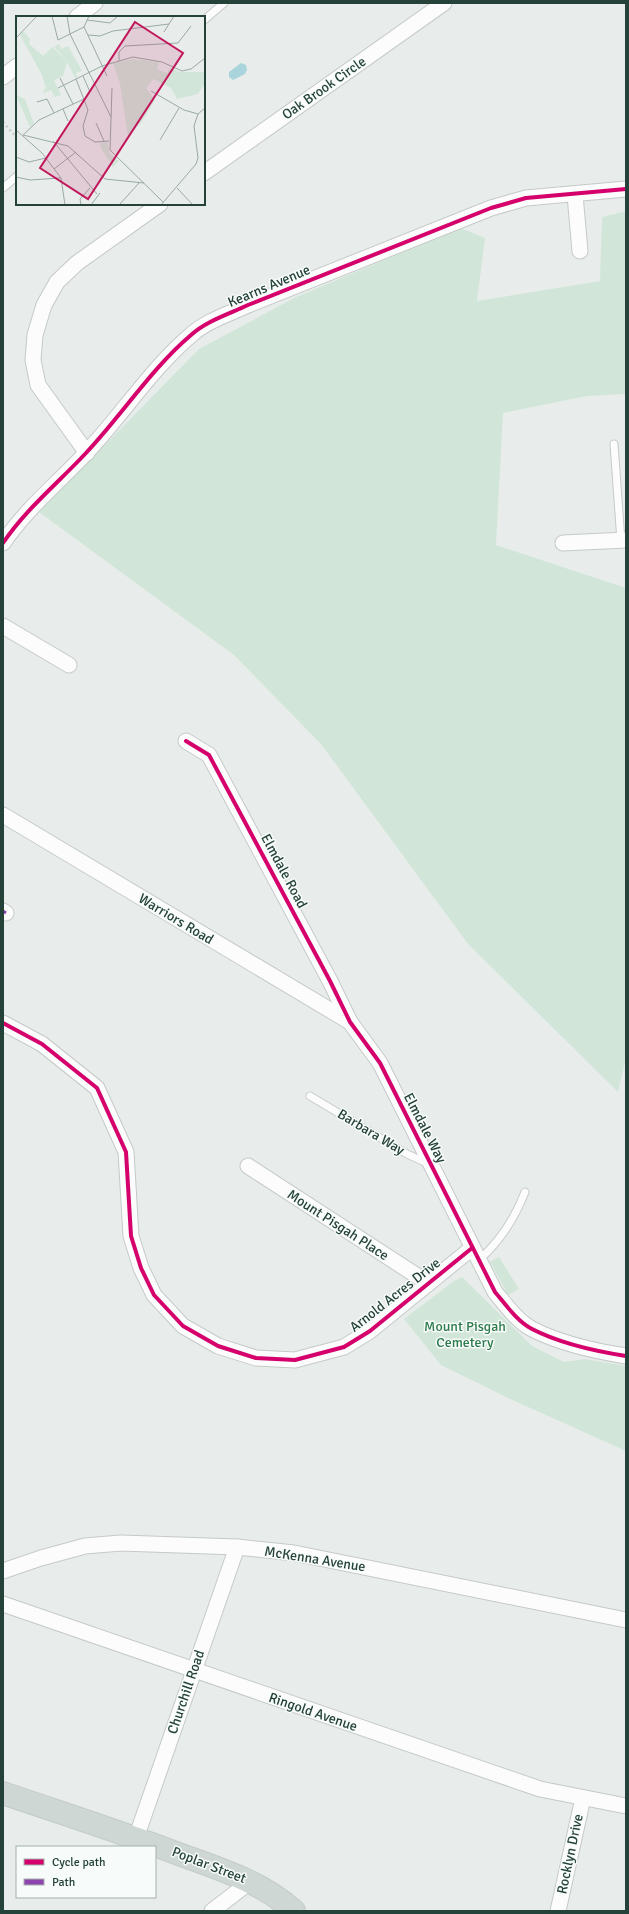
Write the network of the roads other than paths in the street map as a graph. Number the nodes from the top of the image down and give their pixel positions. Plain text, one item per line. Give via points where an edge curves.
1 (95, 3) edge
2 (224, 3) edge
3 (444, 3) edge
4 (78, 16) edge
5 (205, 19) edge
6 (16, 67) edge
7 (3, 77) edge
8 (205, 172) edge
9 (16, 177) edge
10 (3, 188) edge
11 (626, 189) edge
12 (575, 194) junction
13 (159, 205) edge
14 (580, 251) dead end
15 (614, 444) dead end
16 (87, 452) junction
17 (624, 540) edge
18 (3, 543) edge
19 (563, 543) dead end
20 (3, 626) edge
21 (69, 665) dead end
22 (186, 741) dead end
23 (3, 815) edge
24 (350, 1022) junction
25 (3, 1023) edge
26 (310, 1096) dead end
27 (248, 1166) dead end
28 (433, 1166) junction
29 (525, 1192) dead end
30 (475, 1254) junction
31 (428, 1283) junction
32 (626, 1356) edge
33 (237, 1547) junction
34 (3, 1571) edge
35 (3, 1604) edge
36 (626, 1620) edge
37 (193, 1670) junction
38 (3, 1793) edge
39 (583, 1798) junction
40 (626, 1806) edge
41 (136, 1838) junction
42 (251, 1881) junction
43 (212, 1911) edge
44 (294, 1911) edge
45 (558, 1911) edge

1 - 4 street
2 - 5 lane
3 - 8 street, Oak Brook Circle
6 - 7 street
9 - 10 lane
11 - 12 street, Kearns Avenue
12 - 14 street
12 - 16 street, Kearns Avenue via 526,198 491,208 217,319 192,334 153,374
13 - 16 street via 77,263 57,282 44,305 35,335 33,360 38,386
15 - 17 lane
16 - 18 street, Kearns Avenue via 17,523
17 - 19 street
20 - 21 street
22 - 24 street, Elmdale Road via 209,754
23 - 24 street, Warriors Road
24 - 28 street, Elmdale Way via 380,1063
25 - 31 street, Arnold Acres Drive via 42,1044 97,1088 126,1152 131,1236 141,1268 154,1295 183,1326 218,1346 256,1358 295,1360 344,1347 370,1331
26 - 28 lane, Barbara Way via 407,1154
27 - 31 street, Mount Pisgah Place
28 - 30 street, Elmdale Way
29 - 30 lane via 519,1209 492,1248
30 - 31 street, Arnold Acres Drive
30 - 32 street via 495,1292 511,1312 531,1328 587,1349
33 - 34 street, McKenna Avenue via 122,1543 85,1546
33 - 36 street, McKenna Avenue via 294,1553
33 - 37 street, Churchill Road
35 - 37 street, Ringold Avenue
37 - 39 street, Ringold Avenue via 540,1789
37 - 41 street, Churchill Road
38 - 41 main road, Poplar Street
39 - 40 street, Ringold Avenue
39 - 45 street, Rocklyn Drive
41 - 42 main road, Poplar Street
42 - 43 street
42 - 44 main road, Poplar Street

